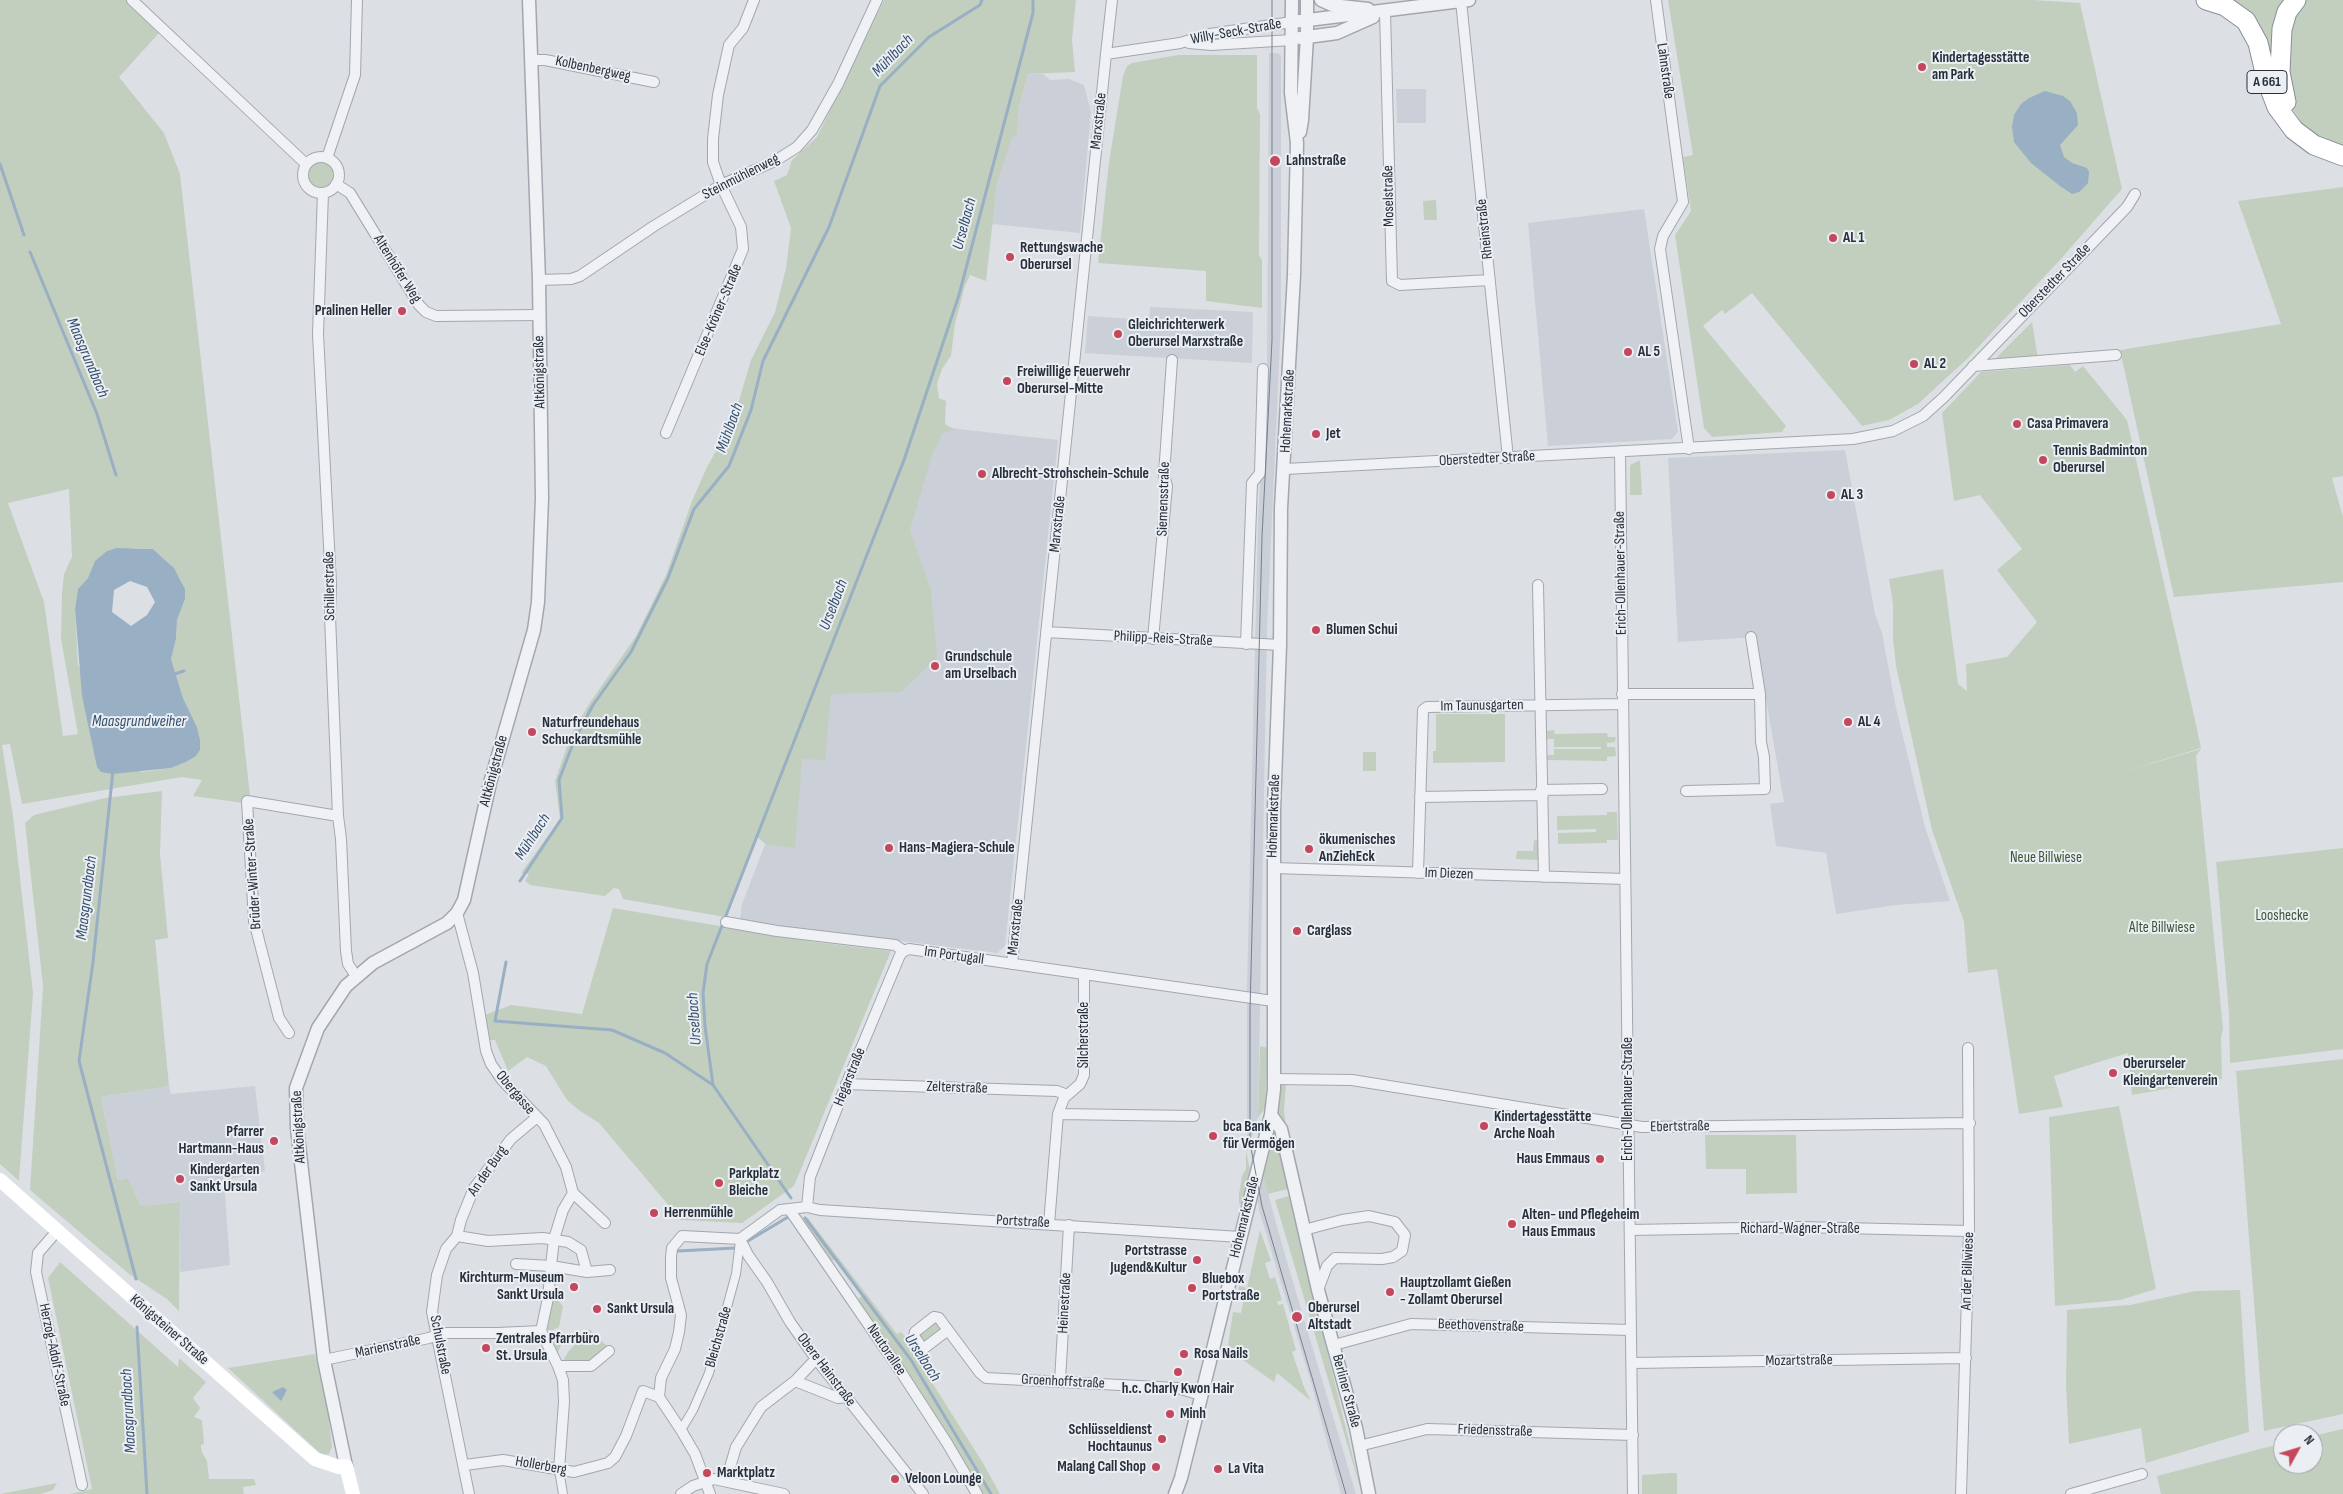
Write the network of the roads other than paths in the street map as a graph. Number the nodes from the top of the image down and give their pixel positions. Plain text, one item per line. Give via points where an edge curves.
1 (132, 0) edge
2 (357, 0) edge
3 (529, 0) edge
4 (754, 0) edge
5 (877, 0) edge
6 (1112, 0) edge
7 (1292, 0) edge
8 (1307, 0) edge
9 (1321, 0) edge
10 (1465, 0) edge
11 (1656, 0) edge
12 (2206, 0) edge
13 (2296, 0) edge
14 (1386, 12) junction
15 (1308, 21) junction
16 (1292, 22) junction
17 (1307, 37) junction
18 (1292, 40) junction
19 (1180, 43) junction
20 (1106, 54) junction
21 (531, 60) junction
22 (654, 82) dead end
23 (1297, 143) junction
24 (2343, 148) edge
25 (2343, 156) edge
26 (327, 158) junction
27 (306, 164) junction
28 (336, 184) junction
29 (721, 185) junction
30 (323, 194) junction
31 (2135, 194) dead end
32 (539, 280) junction
33 (1490, 280) junction
34 (539, 315) junction
35 (2116, 355) dead end
36 (1172, 360) dead end
37 (1973, 366) junction
38 (1264, 369) dead end
39 (666, 433) dead end
40 (1689, 448) junction
41 (1620, 451) junction
42 (1508, 458) junction
43 (1285, 469) junction
44 (1538, 585) dead end
45 (1046, 632) junction
46 (1751, 636) dead end
47 (1153, 639) junction
48 (1246, 644) junction
49 (1280, 645) junction
50 (1760, 694) junction
51 (1623, 699) junction
52 (1540, 705) junction
53 (1602, 789) dead end
54 (1686, 791) dead end
55 (1542, 792) junction
56 (1420, 797) junction
57 (338, 816) junction
58 (1273, 868) junction
59 (1418, 873) junction
60 (1544, 877) junction
61 (1625, 879) junction
62 (457, 913) junction
63 (726, 922) dead end
64 (904, 951) junction
65 (1012, 964) junction
66 (356, 976) junction
67 (1084, 976) junction
68 (1273, 1001) junction
69 (289, 1033) dead end
70 (1968, 1048) dead end
71 (1274, 1079) junction
72 (846, 1084) junction
73 (1067, 1095) junction
74 (1058, 1114) junction
75 (1271, 1115) junction
76 (1194, 1116) dead end
77 (536, 1118) junction
78 (1970, 1123) junction
79 (1628, 1125) junction
80 (0, 1180) edge
81 (572, 1193) junction
82 (807, 1207) junction
83 (789, 1210) junction
84 (605, 1223) dead end
85 (1050, 1224) junction
86 (1069, 1225) junction
87 (1304, 1230) junction
88 (1630, 1230) junction
89 (57, 1231) junction
90 (1969, 1231) junction
91 (457, 1236) junction
92 (1240, 1237) junction
93 (740, 1238) junction
94 (554, 1239) junction
95 (516, 1264) dead end
96 (551, 1266) junction
97 (610, 1270) dead end
98 (587, 1272) junction
99 (1318, 1290) junction
100 (948, 1330) dead end
101 (1631, 1330) junction
102 (541, 1331) junction
103 (436, 1335) junction
104 (1334, 1345) junction
105 (609, 1351) dead end
106 (1966, 1358) junction
107 (816, 1359) junction
108 (324, 1360) junction
109 (1632, 1363) junction
110 (558, 1366) junction
111 (795, 1381) junction
112 (1060, 1381) junction
113 (1201, 1395) junction
114 (659, 1397) junction
115 (847, 1397) junction
116 (681, 1430) junction
117 (1633, 1436) junction
118 (1360, 1446) junction
119 (465, 1465) junction
120 (346, 1466) junction
121 (559, 1470) junction
122 (2142, 1474) dead end
123 (1181, 1478) junction
124 (706, 1480) junction
125 (726, 1481) junction
126 (82, 1485) dead end
127 (353, 1494) edge
128 (469, 1494) edge
129 (563, 1494) edge
130 (681, 1494) edge
131 (710, 1494) edge
132 (784, 1494) edge
133 (923, 1494) edge
134 (977, 1494) edge
135 (1175, 1494) edge
136 (1182, 1494) edge
137 (1369, 1494) edge
138 (1633, 1494) edge
139 (1961, 1494) edge
140 (2071, 1494) edge

1 - 27 street
2 - 26 street via 355,75
3 - 21 street, Altkönigstraße
4 - 29 street, Else-Kröner-Straße via 743,28 730,45 718,95 713,155
5 - 29 street, Steinmühlenweg via 838,84 812,130 797,147 775,161
6 - 20 street
7 - 16 street, Hohemarkstraße
8 - 15 street, Hohemarkstraße
9 - 14 street via 1332,5
10 - 14 street
10 - 33 street, Rheinstraße
11 - 40 street, Lahnstraße via 1683,202 1663,236 1660,249
12 - 25 highway, A 661 via 2237,12 2254,31 2272,95 2294,130 2314,145
13 - 24 highway via 2287,12 2282,29 2280,72 2283,94 2292,114 2307,131 2322,141
14 - 15 street
14 - 17 street via 1337,33
14 - 33 street, Moselstraße via 1392,281 1400,285
15 - 16 street
15 - 17 street, Hohemarkstraße
16 - 18 street, Hohemarkstraße
16 - 19 street, Willy-Seck-Straße via 1210,34
17 - 18 street
17 - 23 street, Hohemarkstraße via 1302,120
18 - 19 street, Willy-Seck-Straße via 1210,45
18 - 23 street, Hohemarkstraße via 1291,93
19 - 20 street, Willy-Seck-Straße
20 - 45 street, Marxstraße
21 - 22 street, Kolbenbergweg
21 - 32 street, Altkönigstraße
23 - 43 street, Hohemarkstraße
26 - 27 street via 315,157
26 - 28 street via 339,172
27 - 30 street via 302,175 306,186
28 - 30 street
28 - 34 street, Altenhöfer Weg via 350,192 426,312 436,316
29 - 32 street, Steinmühlenweg via 580,276
29 - 39 street, Else-Kröner-Straße via 741,227 743,249
30 - 57 street, Schillerstraße via 318,334 331,574
31 - 37 street, Oberstedter Straße via 2127,207
32 - 34 street, Altkönigstraße
33 - 42 street, Rheinstraße
34 - 62 street, Altkönigstraße via 542,498 538,602 534,630 490,783 464,900
35 - 37 street
36 - 47 street, Siemensstraße via 1164,475 1167,486
37 - 40 street, Oberstedter Straße via 1931,410 1893,431 1853,439
38 - 48 street, Hohemarkstraße via 1260,473 1252,483
40 - 41 street, Oberstedter Straße
41 - 42 street, Oberstedter Straße
41 - 51 street, Erich-Ollenhauer-Straße
42 - 43 street, Oberstedter Straße
43 - 49 street, Hohemarkstraße via 1281,508
44 - 52 street, Im Taunusgarten
45 - 47 street, Philipp-Reis-Straße
45 - 65 street, Marxstraße
46 - 50 street
47 - 48 street, Philipp-Reis-Straße
48 - 49 street, Philipp-Reis-Straße
49 - 58 street, Hohemarkstraße
50 - 51 street
50 - 54 street via 1765,789
51 - 52 street
51 - 61 street, Erich-Ollenhauer-Straße
52 - 55 street, Im Taunusgarten
52 - 56 street, Im Taunusgarten via 1426,707 1423,710
53 - 55 street
55 - 56 street
55 - 60 street, Im Taunusgarten
56 - 59 street, Im Taunusgarten
57 - 66 street, Schillerstraße via 346,951 348,964
57 - 69 street, Brüder-Winter-Straße via 248,801 254,921 279,1018
58 - 59 street, Im Diezen
58 - 68 street, Hohemarkstraße
59 - 60 street, Im Diezen
60 - 61 street, Im Diezen
61 - 79 street, Erich-Ollenhauer-Straße
62 - 66 street, Altkönigstraße via 447,923 373,963
62 - 77 street, Obergasse via 474,973 486,1051 502,1080
63 - 64 street, Im Portugall via 895,945
64 - 65 street, Im Portugall via 910,949
64 - 72 street, Hegarstraße
65 - 67 street, Im Portugall
66 - 108 street, Altkönigstraße via 334,1000 318,1028 297,1080 295,1095
67 - 68 street, Im Portugall
67 - 73 street, Silcherstraße via 1084,1075 1080,1084
68 - 71 street, Hohemarkstraße
70 - 78 street, An der Billwiese
71 - 75 street, Hohemarkstraße
71 - 79 street, Ebertstraße via 1352,1080
72 - 73 street, Zelterstraße via 1057,1091
72 - 82 street, Hegarstraße via 810,1177
73 - 74 street, Silcherstraße
74 - 76 street
74 - 85 street, Silcherstraße
75 - 87 street, Berliner Straße via 1281,1129
75 - 92 street, Hohemarkstraße
77 - 81 street, Obergasse via 544,1124 558,1148
77 - 91 street, An der Burg via 511,1139 474,1188
78 - 79 street, Ebertstraße
78 - 90 street, An der Billwiese
79 - 88 street, Erich-Ollenhauer-Straße
80 - 89 main road, Königsteiner Straße
81 - 84 street
81 - 94 street
82 - 83 street, Portstraße
82 - 85 street, Portstraße
83 - 93 street, Portstraße via 780,1210
83 - 134 street, Neutorallee via 906,1380
85 - 86 street, Portstraße
86 - 92 street, Portstraße
86 - 112 street, Heinestraße
87 - 99 street, Berliner Straße
87 - 99 street via 1369,1216 1395,1222 1405,1235 1402,1251 1393,1257 1335,1258 1327,1266
88 - 90 street, Richard-Wagner-Straße via 1800,1227
88 - 101 street, Erich-Ollenhauer-Straße
89 - 120 main road, Königsteiner Straße via 315,1459 339,1467
89 - 126 street, Herzog-Adolf-Straße via 38,1253 36,1272
90 - 106 street, An der Billwiese
91 - 94 street via 488,1242
91 - 103 street, Schulstraße via 446,1249 437,1275 432,1312
92 - 113 street, Hohemarkstraße
93 - 107 street, Obere Hainstraße
93 - 114 street via 682,1236 671,1253 671,1278 681,1315 675,1349 661,1378
93 - 116 street, Bleichstraße via 739,1258 717,1347 694,1410
94 - 96 street
94 - 98 street via 568,1242 581,1250
95 - 96 street
96 - 98 street
96 - 102 street
97 - 98 street
99 - 104 street, Berliner Straße
100 - 112 street, Groenhoffstraße via 986,1378
101 - 104 street, Beethovenstraße via 1411,1324
101 - 109 street, Erich-Ollenhauer-Straße
102 - 103 street, Marienstraße
102 - 110 street
103 - 108 street, Marienstraße
103 - 119 street, Schulstraße
104 - 118 street, Berliner Straße
105 - 110 street via 590,1366
106 - 109 street, Mozartstraße
106 - 139 street, An der Billwiese
107 - 111 street
107 - 115 street, Obere Hainstraße
108 - 120 street, Altkönigstraße
109 - 117 street, Erich-Ollenhauer-Straße
110 - 121 street via 563,1380 564,1402
111 - 115 street via 838,1398
111 - 125 street via 761,1406 736,1447
112 - 113 street, Groenhoffstraße via 1177,1388
113 - 123 street, Hohemarkstraße
114 - 116 street
114 - 121 street, Hollerberg via 643,1391 626,1436 608,1463 574,1472
115 - 133 street, Obere Hainstraße
116 - 124 street
117 - 118 street, Friedensstraße via 1427,1429
117 - 138 street, Erich-Ollenhauer-Straße
118 - 137 street, Berliner Straße
119 - 121 street, Hollerberg via 503,1460
119 - 128 street, Schulstraße
120 - 127 main road
121 - 129 street
122 - 140 street
123 - 135 street
123 - 136 street
124 - 125 street
124 - 130 street
124 - 131 street
125 - 132 street

